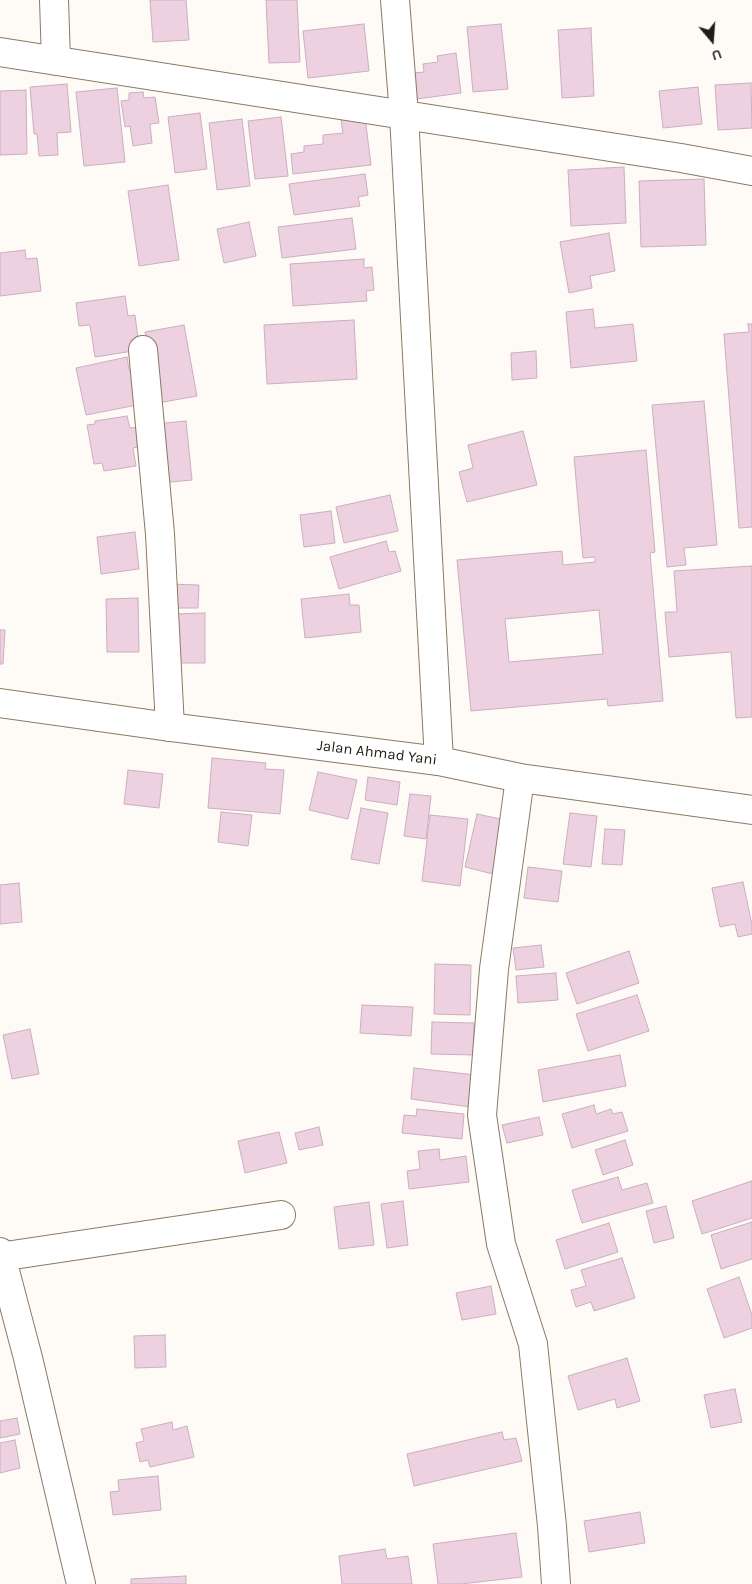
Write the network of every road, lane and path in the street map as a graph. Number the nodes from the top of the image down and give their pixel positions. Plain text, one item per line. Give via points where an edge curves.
1 (54, 0) edge
2 (395, 0) edge
3 (0, 52) edge
4 (56, 61) junction
5 (404, 115) junction
6 (752, 171) edge
7 (143, 350) dead end
8 (0, 704) edge
9 (170, 727) junction
10 (439, 761) junction
11 (520, 778) junction
12 (752, 810) edge
13 (281, 1215) dead end
14 (0, 1255) edge
15 (81, 1584) edge
16 (556, 1584) edge

1 - 4 main road
2 - 5 main road
3 - 4 main road
4 - 5 main road
5 - 6 main road
5 - 10 main road
7 - 9 main road via 160,534
8 - 9 main road, Jalan Ahmad Yani
9 - 10 main road, Jalan Ahmad Yani
10 - 11 main road, Jalan Ahmad Yani
11 - 12 main road, Jalan Ahmad Yani
11 - 16 main road via 494,969 482,1115 501,1244 533,1344
13 - 14 main road
14 - 15 main road via 28,1358

